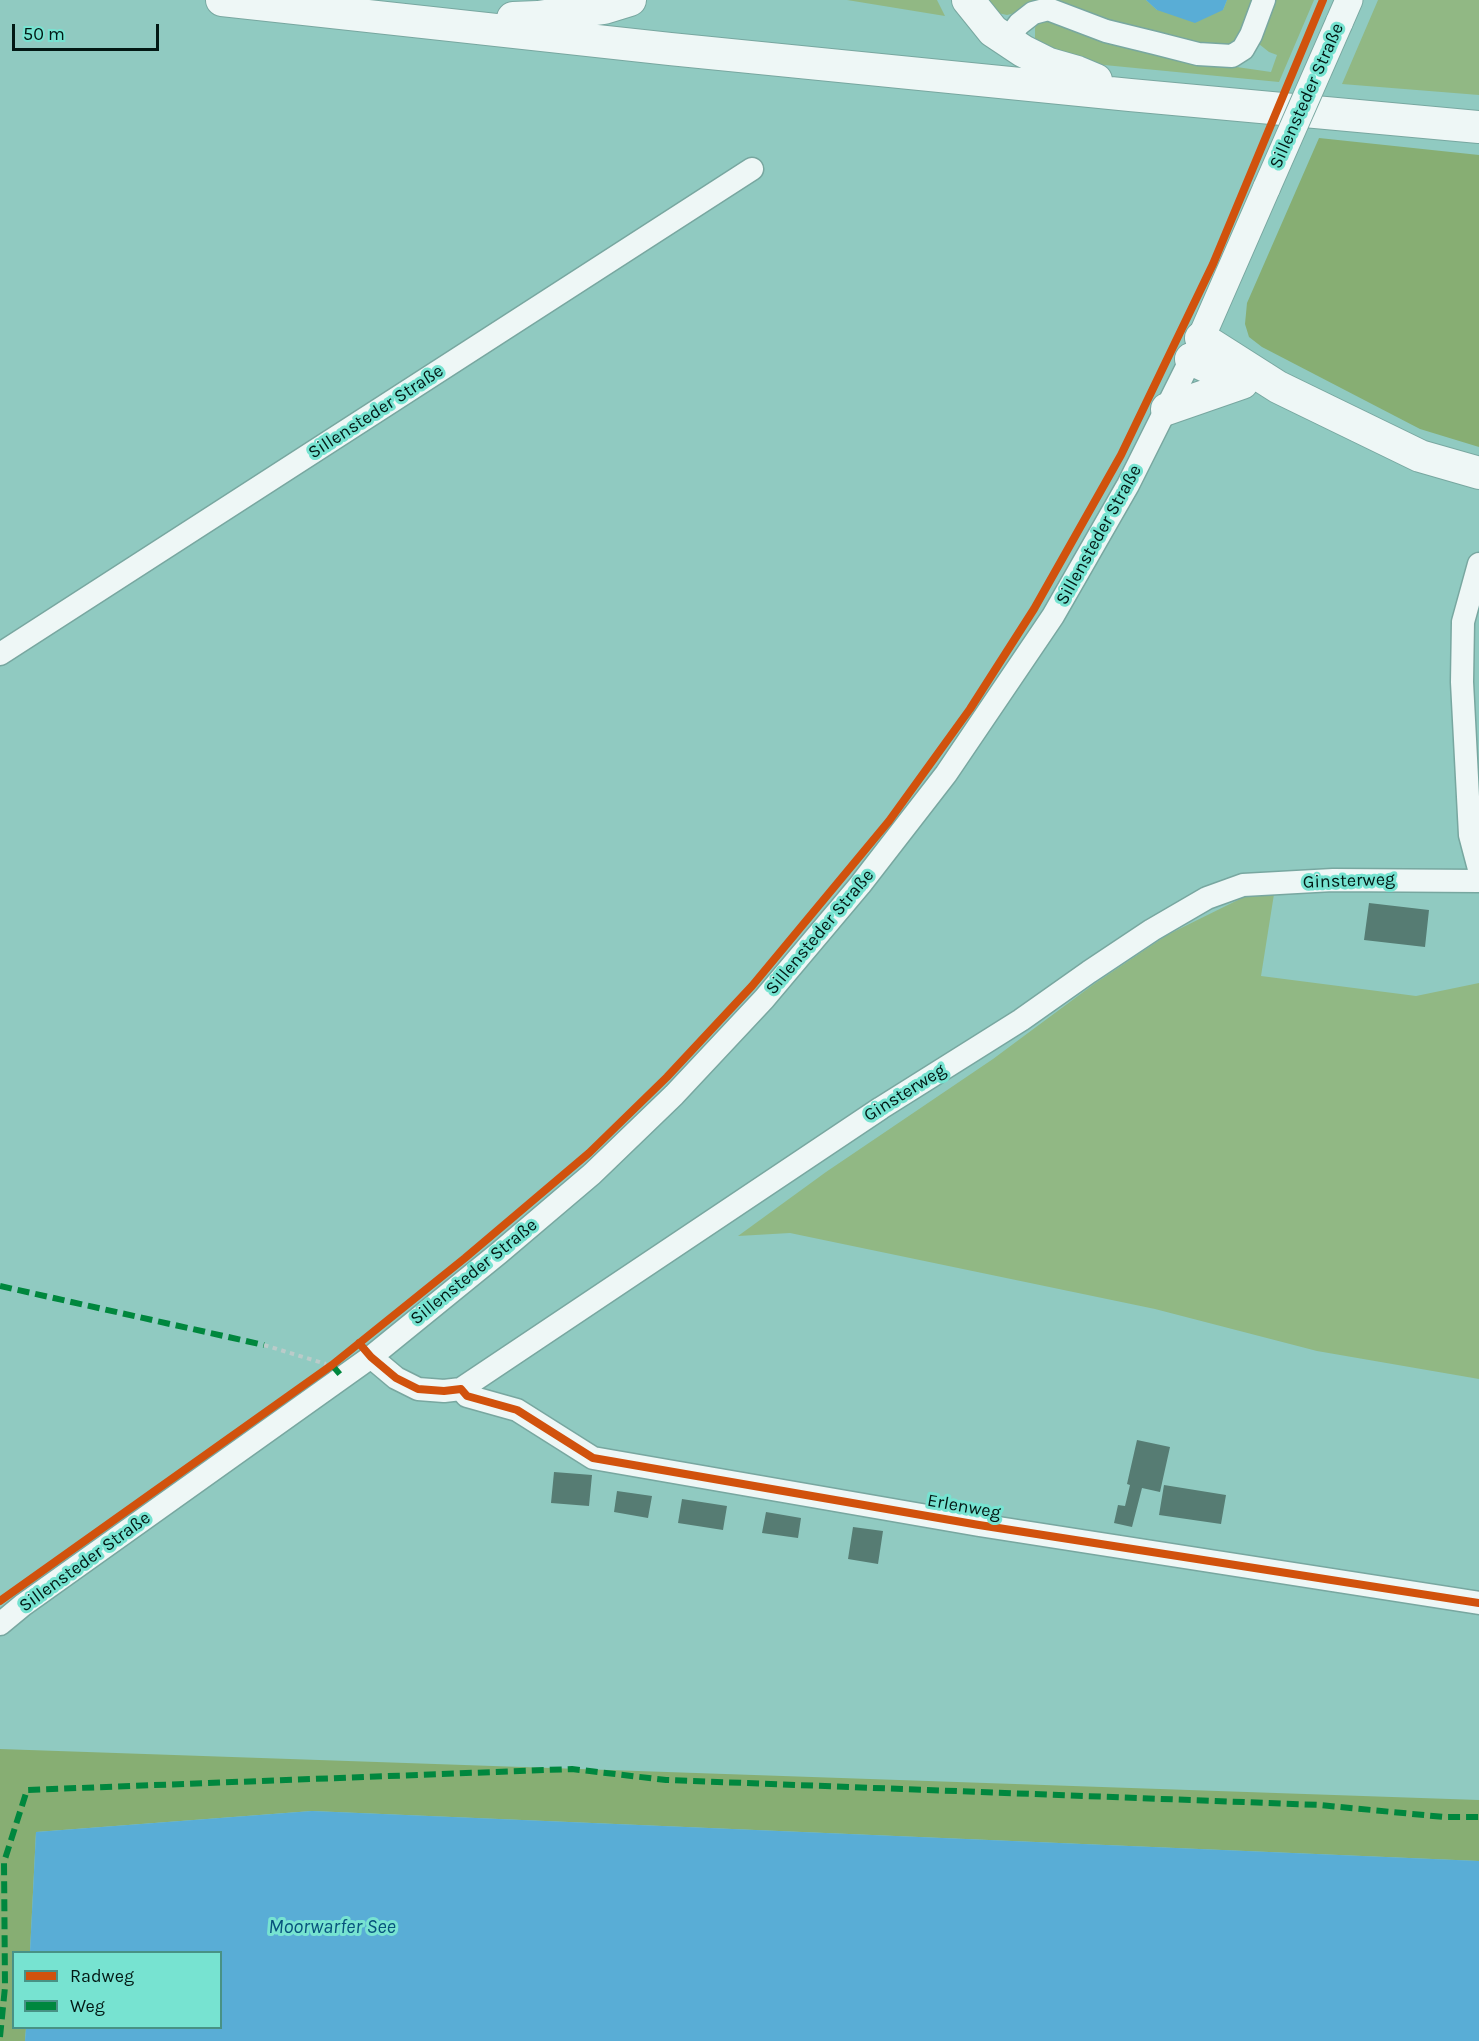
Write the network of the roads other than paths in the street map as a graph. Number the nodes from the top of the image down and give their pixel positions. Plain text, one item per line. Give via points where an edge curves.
1 (222, 0) edge
2 (630, 0) edge
3 (968, 0) edge
4 (1264, 0) edge
5 (1344, 12) edge
6 (427, 22) junction
7 (1007, 40) junction
8 (1130, 95) junction
9 (1479, 127) edge
10 (753, 169) dead end
11 (1196, 349) junction
12 (1242, 383) junction
13 (1278, 387) junction
14 (1167, 409) junction
15 (1479, 473) edge
16 (1479, 564) edge
17 (0, 654) edge
18 (1479, 869) edge
19 (1479, 881) edge
20 (371, 1357) junction
21 (461, 1389) junction
22 (1479, 1603) edge
23 (0, 1624) edge

1 - 6 highway
2 - 6 highway via 604,8 538,17
3 - 7 highway via 993,31
4 - 7 street via 1243,49 1232,56 1198,54 1106,31 1048,9 1033,13
5 - 11 main road, Sillensteder Straße, bridge
6 - 8 highway
7 - 8 highway via 1049,64
8 - 9 highway
10 - 17 street, Sillensteder Straße
11 - 12 highway
11 - 13 highway
11 - 14 street, Sillensteder Straße
12 - 13 highway
12 - 14 highway
13 - 15 highway via 1420,456
14 - 20 street, Sillensteder Straße via 1053,616 946,774 860,885 764,999 674,1095 592,1174
16 - 18 street via 1463,622 1462,682 1470,835
19 - 21 street, Ginsterweg via 1333,880 1244,885 1207,898 880,1108
20 - 21 street via 396,1378 418,1389
20 - 23 street, Sillensteder Straße
21 - 22 street, Erlenweg via 467,1396 517,1410 593,1458 979,1526

